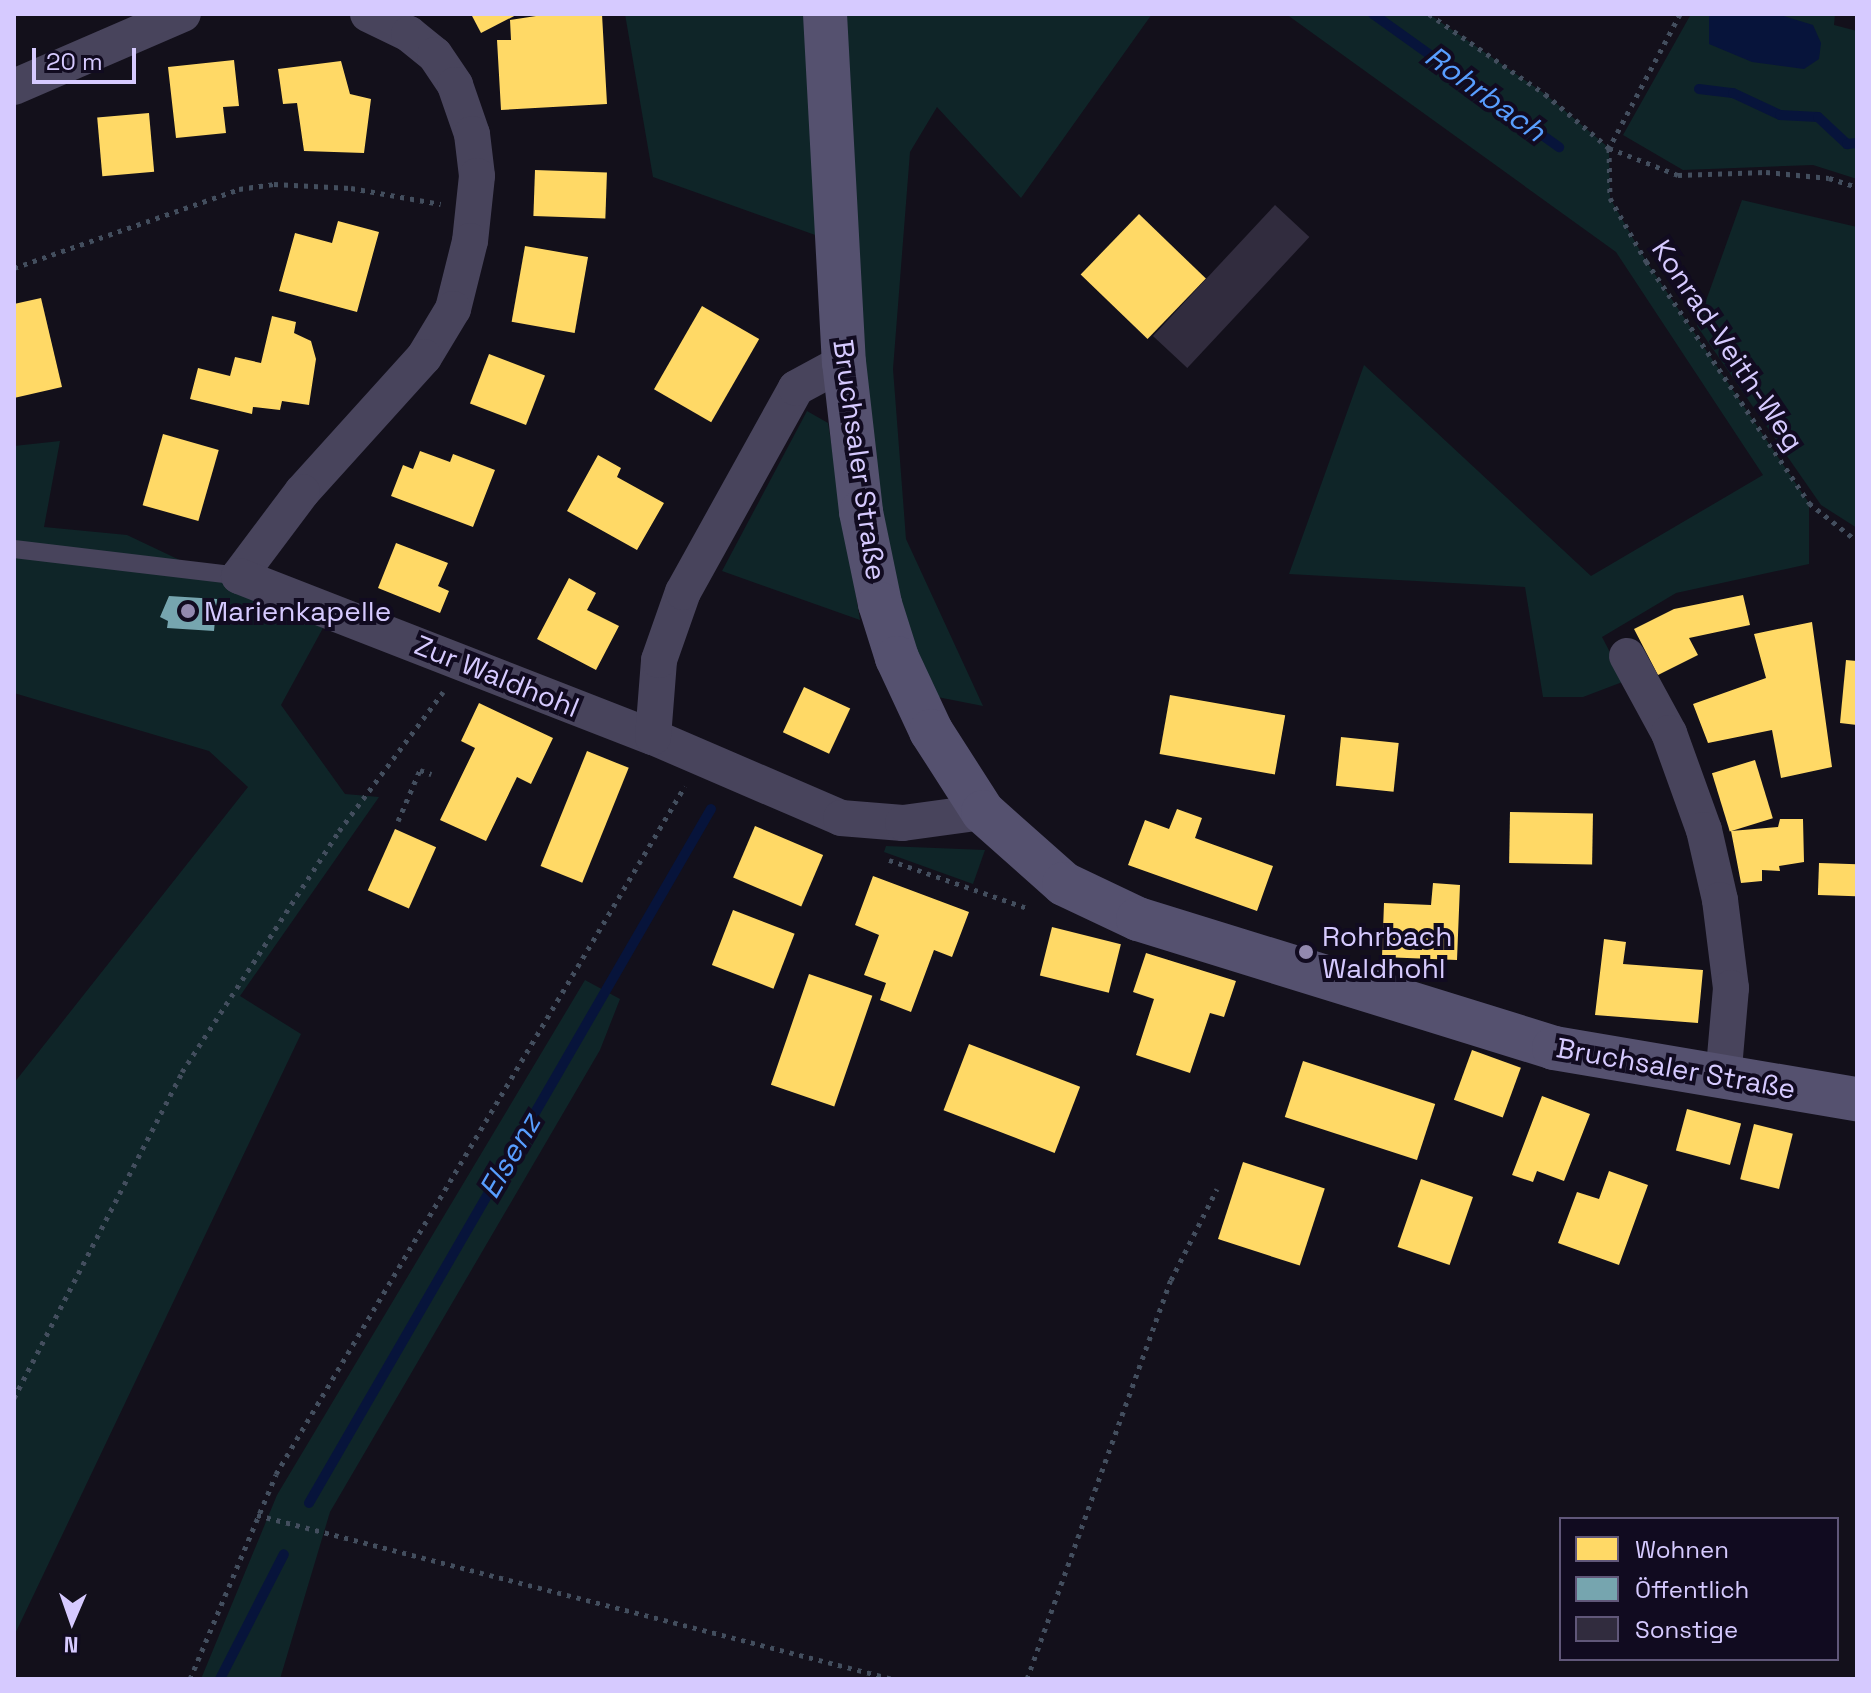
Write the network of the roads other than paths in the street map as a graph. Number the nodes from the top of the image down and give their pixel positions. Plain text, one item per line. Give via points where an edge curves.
1 (183, 14) edge
2 (825, 14) edge
3 (378, 15) edge
4 (14, 87) edge
5 (844, 362) junction
6 (14, 549) edge
7 (239, 576) junction
8 (1627, 656) dead end
9 (653, 737) junction
10 (983, 812) junction
11 (1723, 1079) junction
12 (1857, 1099) edge

1 - 4 street
2 - 5 main road, Bruchsaler Straße
3 - 7 street via 435,55 455,85 472,134 474,210 453,309 424,357 302,492
5 - 9 street via 796,388 683,592 659,660
5 - 10 main road, Bruchsaler Straße via 861,512 880,604 931,731
6 - 7 lane, Zur Waldhohl
7 - 9 street, Zur Waldhohl
8 - 11 street via 1669,733 1704,830 1720,900 1731,988
9 - 10 street, Zur Waldhohl via 841,818 903,823
10 - 11 main road, Bruchsaler Straße via 1064,884 1138,919 1554,1048
11 - 12 main road, Bruchsaler Straße

